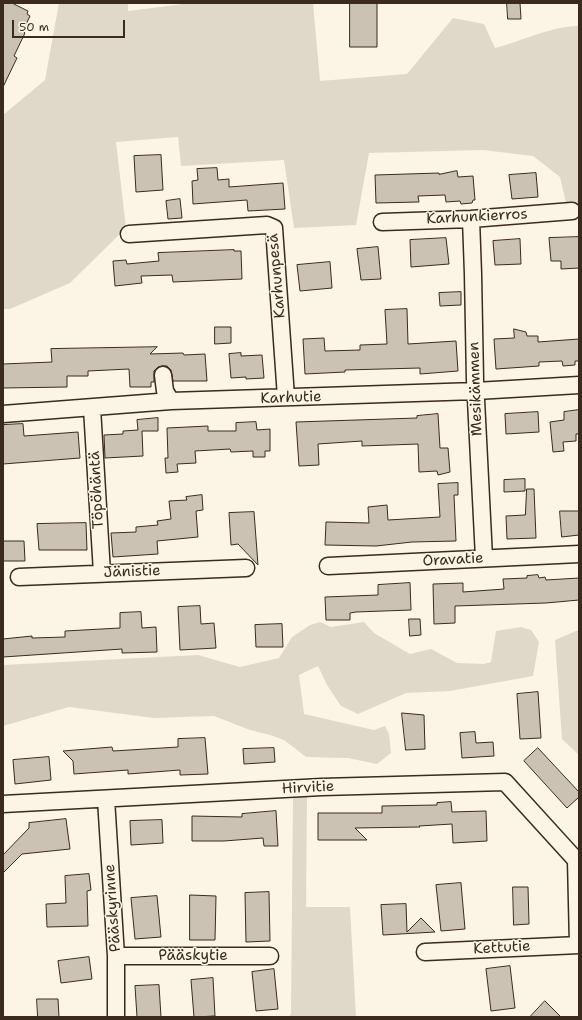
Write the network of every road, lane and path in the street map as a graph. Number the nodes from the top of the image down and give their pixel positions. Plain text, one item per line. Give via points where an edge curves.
1 (572, 211) dead end
2 (471, 219) junction
3 (382, 222) dead end
4 (129, 234) dead end
5 (163, 375) dead end
6 (579, 385) edge
7 (476, 392) junction
8 (286, 397) junction
9 (171, 401) junction
10 (92, 408) junction
11 (3, 414) edge
12 (579, 554) edge
13 (484, 558) junction
14 (328, 566) dead end
15 (246, 568) dead end
16 (102, 573) junction
17 (19, 577) dead end
18 (106, 799) junction
19 (3, 804) edge
20 (577, 860) edge
21 (579, 945) edge
22 (425, 952) dead end
23 (116, 956) junction
24 (270, 956) dead end
25 (116, 1017) edge

1 - 2 street, Karhunkierros
2 - 3 street, Karhunkierros
2 - 7 street, Mesikämmen
4 - 8 street, Karhunpesä via 267,225 274,228
5 - 9 street via 165,391
6 - 7 street, Karhutie
7 - 8 street, Karhutie
7 - 13 street, Mesikämmen
8 - 9 street, Karhutie
9 - 10 street, Karhutie
10 - 11 street, Karhutie
10 - 16 street, Töpöhäntä
12 - 13 street, Oravatie
13 - 14 street, Oravatie
15 - 16 street, Jänistie
16 - 17 street, Jänistie
18 - 19 street, Hirvitie
18 - 20 street, Hirvitie via 322,787 505,782
18 - 23 street, Pääskyrinne
20 - 21 street
21 - 22 street, Kettutie
23 - 24 street, Pääskytie
23 - 25 street, Pääskyrinne

